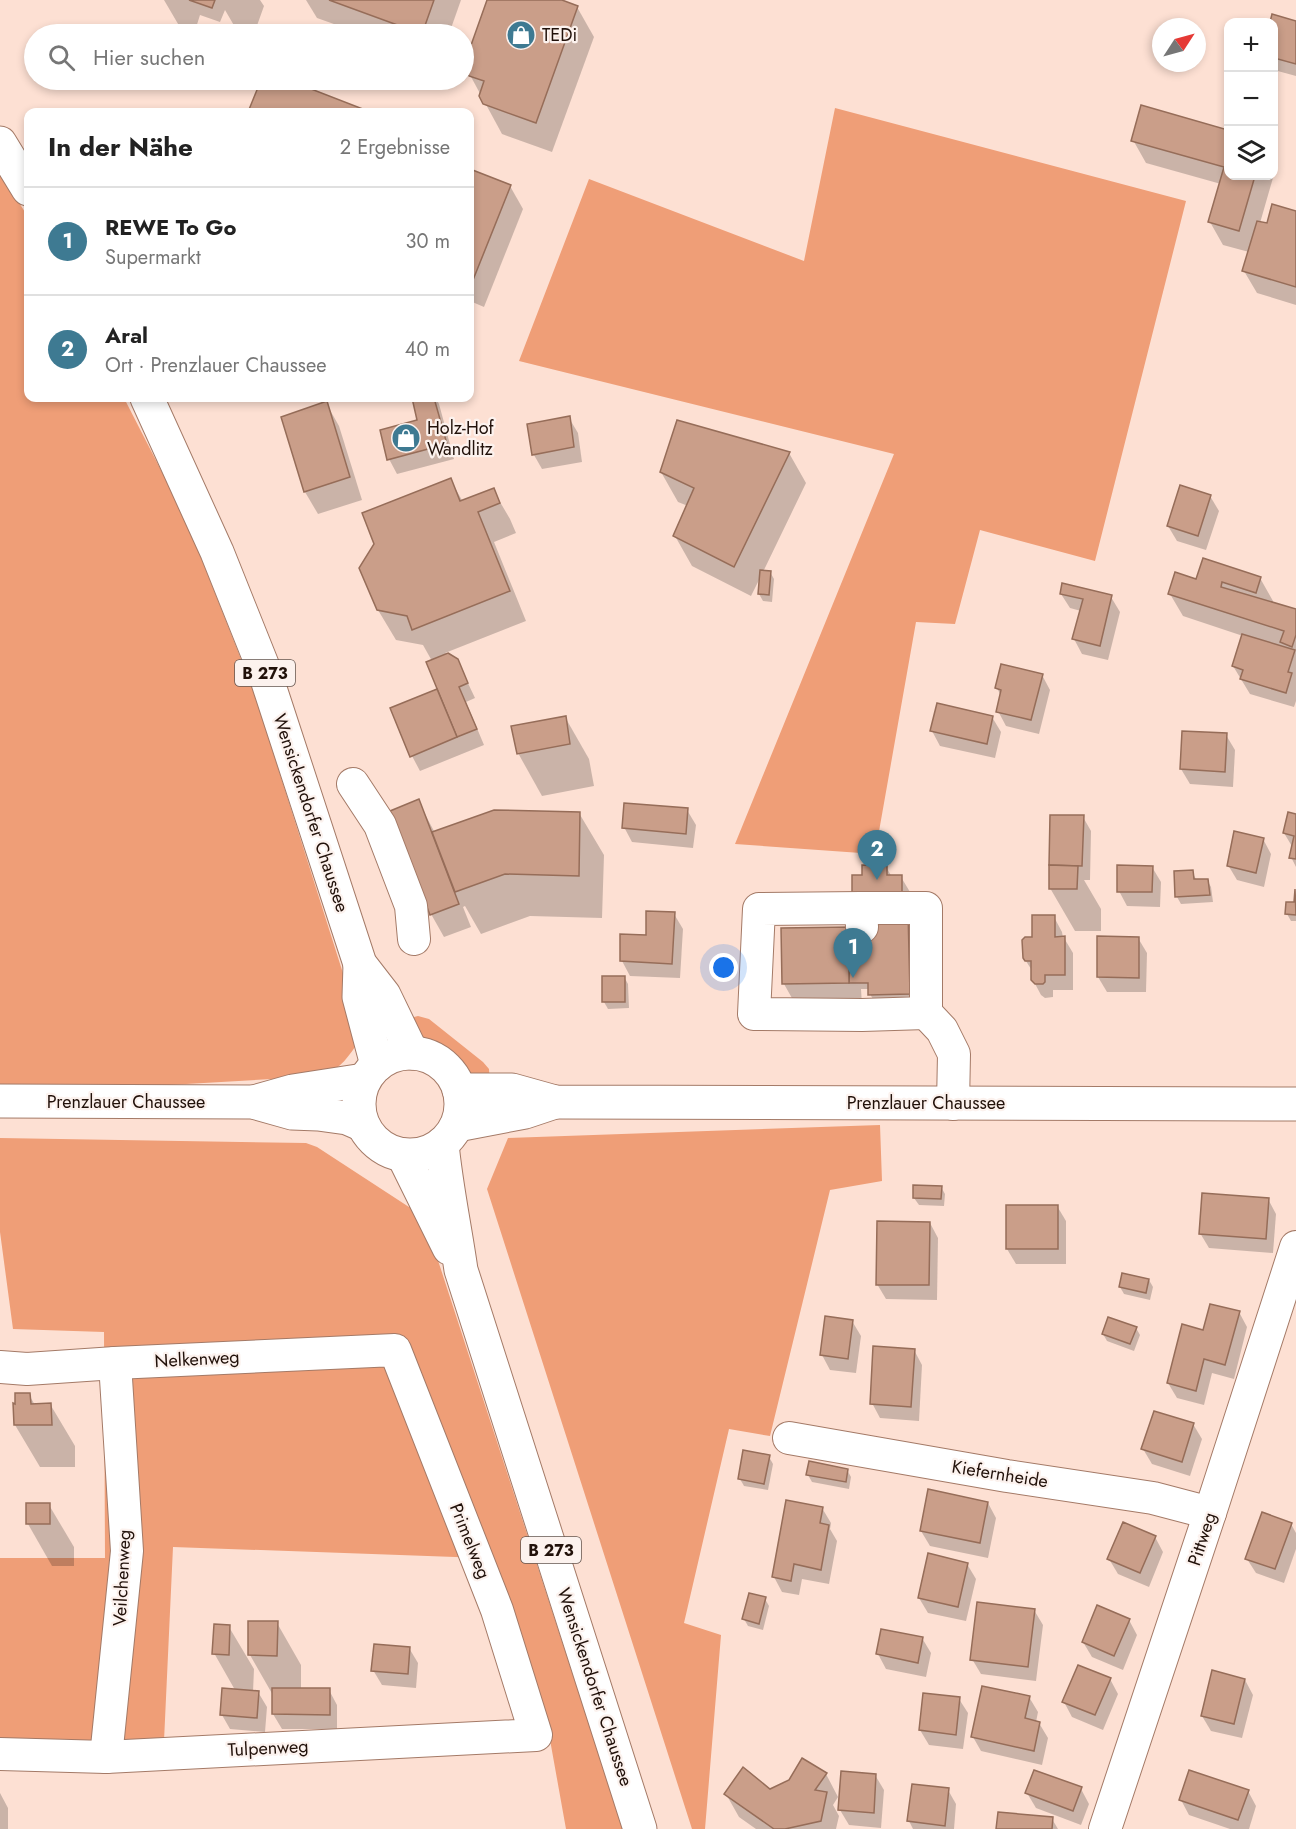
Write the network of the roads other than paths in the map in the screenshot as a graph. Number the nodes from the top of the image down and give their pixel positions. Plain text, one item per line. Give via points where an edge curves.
1 (0, 143) edge
2 (24, 182) edge
3 (149, 402) edge
4 (353, 784) dead end
5 (414, 939) dead end
6 (360, 964) junction
7 (926, 1013) junction
8 (412, 1053) junction
9 (370, 1073) junction
10 (459, 1090) junction
11 (0, 1101) edge
12 (253, 1102) junction
13 (555, 1102) junction
14 (953, 1104) junction
15 (1296, 1104) edge
16 (363, 1125) junction
17 (449, 1135) junction
18 (403, 1155) junction
19 (1296, 1247) edge
20 (461, 1270) junction
21 (395, 1350) joint
22 (115, 1363) junction
23 (0, 1368) edge
24 (789, 1438) dead end
25 (1210, 1513) junction
26 (536, 1736) joint
27 (0, 1754) edge
28 (106, 1757) junction
29 (640, 1829) edge
30 (1105, 1829) edge

1 - 2 main road
3 - 6 main road, Wensickendorfer Chaussee / B 273 via 217,552 263,667
4 - 5 street via 380,825 411,906
6 - 8 main road, Wensickendorfer Chaussee / B 273 via 384,995
6 - 9 main road, Wensickendorfer Chaussee / B 273 via 359,997
7 - 7 street via 926,908 862,918 759,909 754,1014
7 - 14 street via 942,1030 954,1054
8 - 9 main road via 387,1058
8 - 10 main road via 442,1064
9 - 12 main road, Prenzlauer Chaussee
9 - 16 main road via 359,1095
10 - 13 main road, Prenzlauer Chaussee via 512,1090
10 - 17 main road via 461,1102
11 - 12 main road, Prenzlauer Chaussee
12 - 16 main road, Prenzlauer Chaussee via 292,1113 347,1118
13 - 14 main road, Prenzlauer Chaussee
13 - 17 main road, Prenzlauer Chaussee
14 - 15 main road, Prenzlauer Chaussee
16 - 18 main road via 380,1145
17 - 18 main road via 430,1151
17 - 20 main road, Wensickendorfer Chaussee / B 273 via 446,1181
18 - 20 main road, Wensickendorfer Chaussee / B 273
19 - 25 street, Pittweg
20 - 29 main road, Wensickendorfer Chaussee / B 273
21 - 22 street, Nelkenweg
21 - 26 street, Primelweg via 497,1610
22 - 23 street, Nelkenweg
22 - 28 street, Veilchenweg via 127,1551
24 - 25 street, Kiefernheide via 1153,1498
25 - 30 street, Pittweg
26 - 28 street, Tulpenweg
27 - 28 street, Tulpenweg

